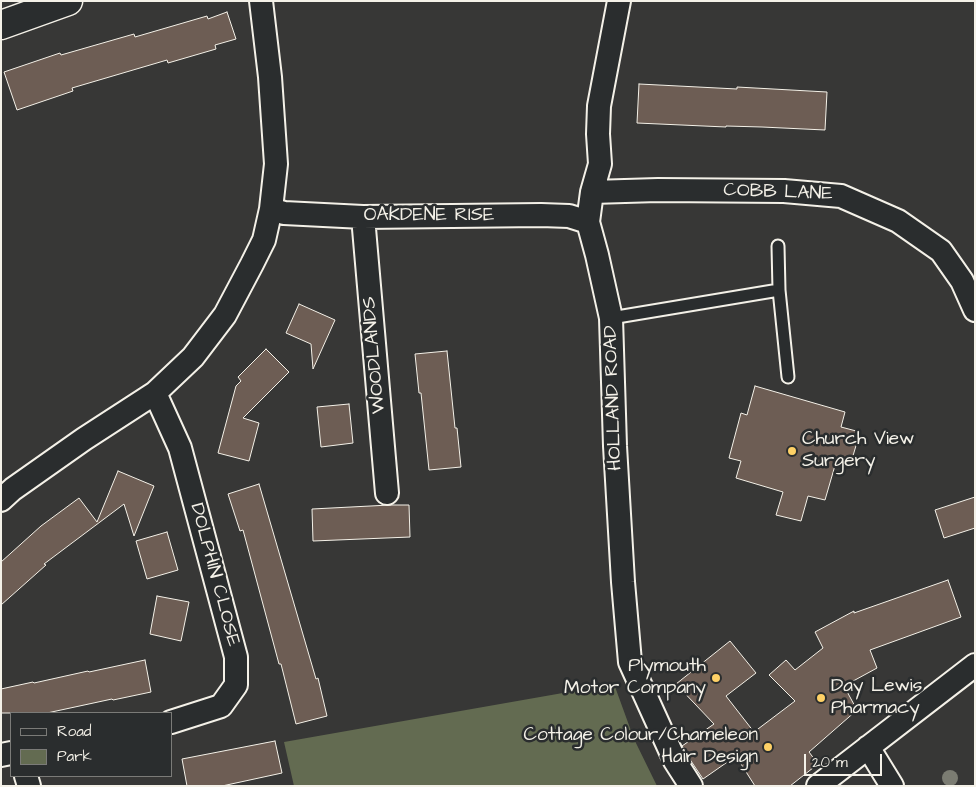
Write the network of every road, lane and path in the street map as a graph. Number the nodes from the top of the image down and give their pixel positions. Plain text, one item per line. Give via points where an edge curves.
1 (68, 1) edge
2 (261, 1) edge
3 (619, 1) edge
4 (1, 26) edge
5 (592, 192) junction
6 (271, 208) junction
7 (363, 217) junction
8 (588, 222) junction
9 (778, 246) dead end
10 (779, 290) junction
11 (975, 310) edge
12 (611, 318) junction
13 (788, 377) dead end
14 (155, 392) junction
15 (387, 493) dead end
16 (1, 500) edge
17 (975, 665) edge
18 (172, 722) edge
19 (868, 747) junction
20 (691, 786) edge
21 (818, 786) edge
22 (892, 786) edge

1 - 4 street
2 - 6 street via 276,164
3 - 5 street, HOLLAND ROAD via 599,106 600,164
5 - 8 street, HOLLAND ROAD
5 - 11 street, COBB LANE via 784,191 841,196 898,221 941,251 962,281
6 - 7 street, OAKDENE RISE via 284,213
6 - 14 street via 264,240 225,315 193,357
7 - 8 street, OAKDENE RISE via 540,215 569,216
7 - 15 street, WOODLANDS
8 - 12 street, HOLLAND ROAD
9 - 10 lane
10 - 12 lane
10 - 13 lane
12 - 20 street, HOLLAND ROAD via 622,582 630,662
14 - 16 street
14 - 18 street, DOLPHIN CLOSE via 180,448 236,657 236,685 221,706
17 - 19 street
19 - 21 street
19 - 22 street

